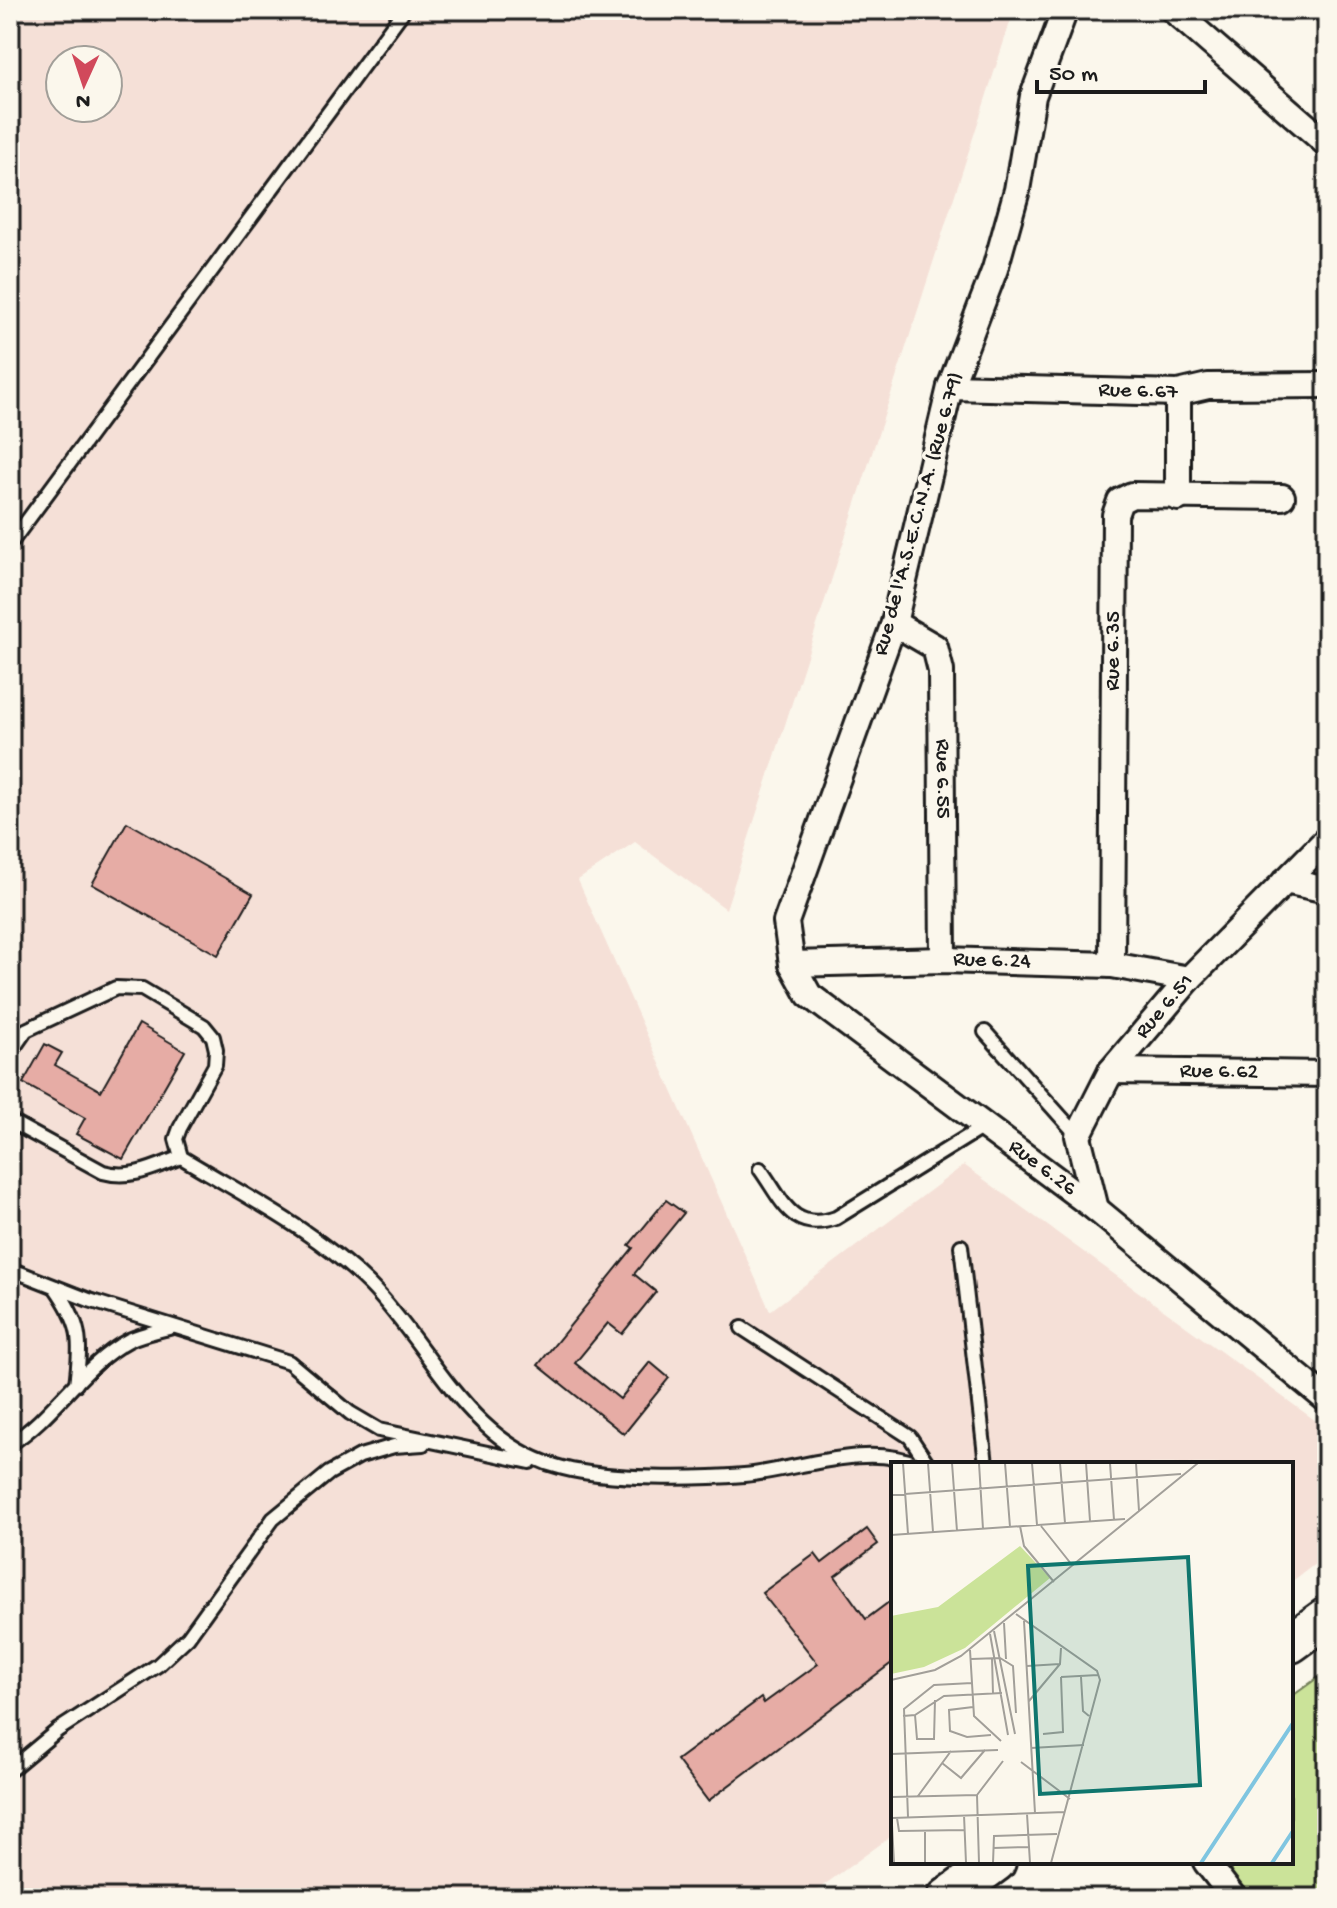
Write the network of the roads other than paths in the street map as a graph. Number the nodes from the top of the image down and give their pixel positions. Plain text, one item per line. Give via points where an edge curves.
1 (404, 10) edge
2 (1065, 10) edge
3 (1173, 10) edge
4 (1327, 144) edge
5 (1327, 385) edge
6 (950, 387) junction
7 (1178, 393) junction
8 (1282, 497) dead end
9 (1178, 498) junction
10 (10, 544) edge
11 (894, 623) junction
12 (1327, 839) edge
13 (1285, 881) junction
14 (1327, 890) edge
15 (786, 922) joint
16 (943, 960) junction
17 (792, 964) junction
18 (1112, 965) junction
19 (1189, 979) junction
20 (985, 1032) dead end
21 (10, 1053) edge
22 (1111, 1071) junction
23 (1327, 1074) edge
24 (10, 1121) edge
25 (983, 1127) junction
26 (1078, 1136) junction
27 (181, 1157) junction
28 (760, 1169) dead end
29 (1096, 1209) junction
30 (961, 1246) dead end
31 (10, 1269) edge
32 (55, 1287) junction
33 (172, 1327) junction
34 (742, 1328) dead end
35 (76, 1384) junction
36 (1327, 1400) edge
37 (434, 1443) junction
38 (10, 1444) edge
39 (905, 1462) edge
40 (927, 1462) edge
41 (986, 1462) edge
42 (564, 1469) junction
43 (1327, 1617) edge
44 (1293, 1642) edge
45 (10, 1770) edge
46 (994, 1864) edge
47 (1208, 1864) edge
48 (960, 1894) edge
49 (1234, 1898) edge

1 - 10 lane
2 - 6 street, Rue de l'A.S.E.C.N.A. (Rue 6.79) via 1033,96 1017,190 995,269
3 - 4 street
5 - 7 street, Rue 6.67 via 1208,386
6 - 7 street, Rue 6.67
6 - 11 street, Rue de l'A.S.E.C.N.A. (Rue 6.79)
7 - 9 street
8 - 9 street, Rue 6.35
9 - 18 street, Rue 6.35 via 1132,495 1120,501 1115,515
11 - 15 street, Rue de l'A.S.E.C.N.A. (Rue 6.79)
11 - 16 street, Rue 6.55 via 935,647 941,671
12 - 13 street, Rue 6.51
13 - 14 street
13 - 19 street, Rue 6.51
15 - 17 street, Rue 6.26
16 - 17 street, Rue 6.24
16 - 18 street, Rue 6.24
17 - 25 street, Rue 6.26 via 809,995
18 - 19 street, Rue 6.24
19 - 22 street, Rue 6.51
20 - 26 lane
21 - 27 lane via 26,1030 116,988 142,989 204,1026 213,1037 215,1065 180,1128 176,1139
22 - 23 street, Rue 6.62
22 - 26 street, Rue 6.51
24 - 27 lane via 117,1176
25 - 28 lane via 836,1218 816,1225 797,1220
25 - 29 street, Rue 6.26
26 - 29 street
27 - 42 lane via 308,1233 369,1285 469,1412 495,1437 526,1456
29 - 36 street, Rue 6.26
30 - 41 lane
31 - 32 lane
32 - 33 lane
32 - 35 lane via 79,1327
33 - 35 lane via 131,1340
33 - 37 lane via 289,1362 379,1430
34 - 40 lane via 910,1437
35 - 38 lane
37 - 42 lane
37 - 45 lane via 394,1446 329,1473 273,1519 188,1637 168,1656 58,1730
39 - 42 lane via 868,1456 744,1475 655,1477
43 - 44 main road
46 - 48 main road
47 - 49 street

